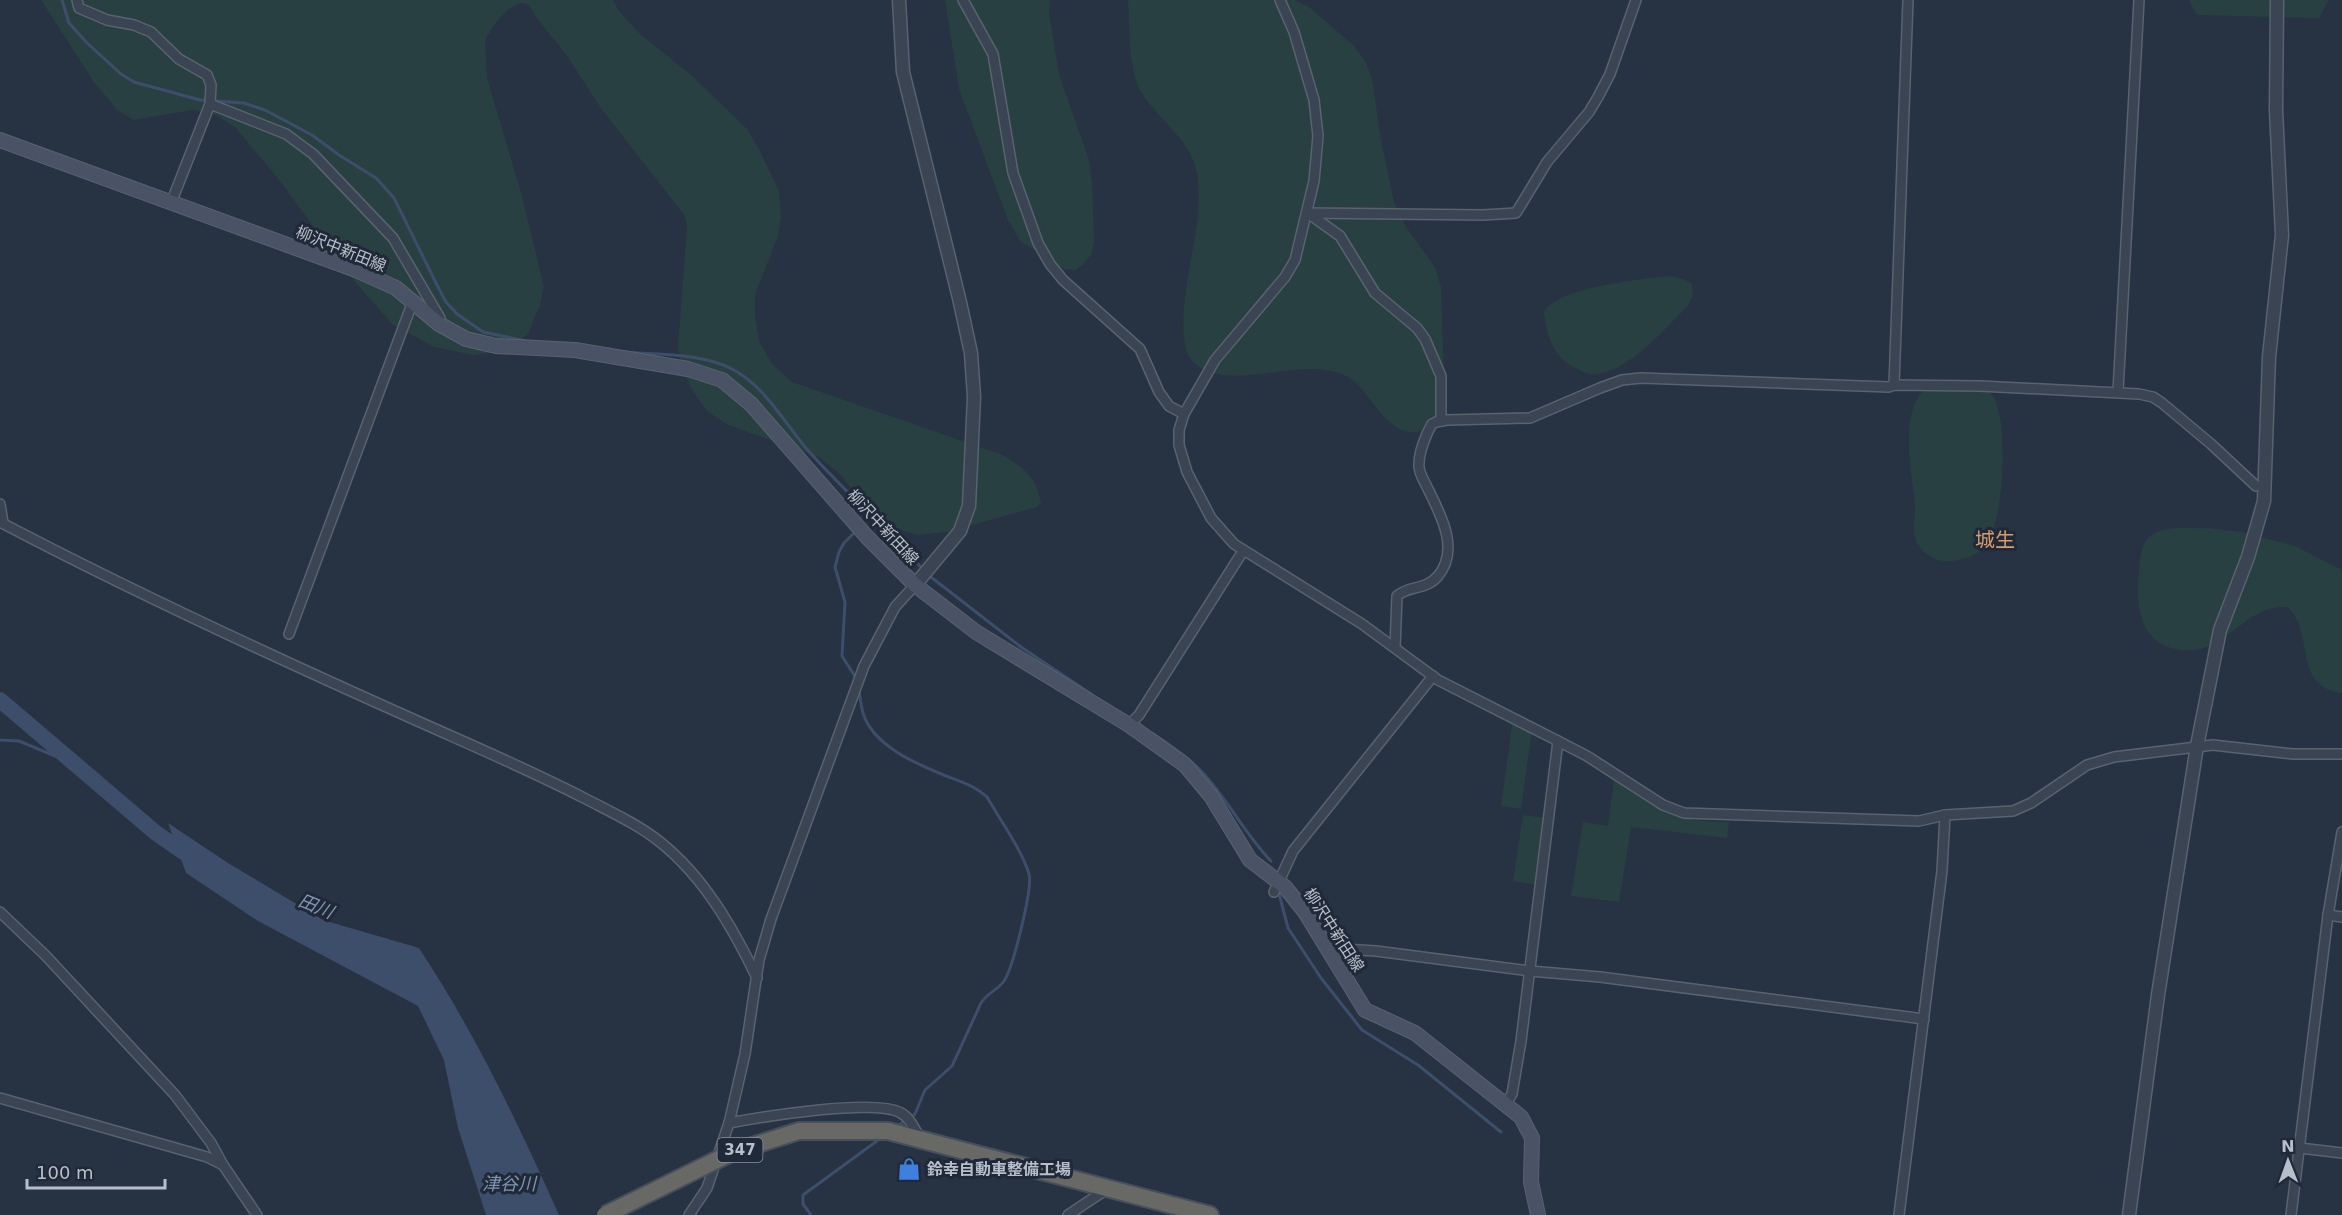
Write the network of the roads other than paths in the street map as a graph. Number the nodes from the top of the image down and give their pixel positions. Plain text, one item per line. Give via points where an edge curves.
1 (77, 0) edge
2 (899, 0) edge
3 (963, 0) edge
4 (1280, 0) edge
5 (1636, 0) edge
6 (1908, 0) edge
7 (2139, 0) edge
8 (2277, 0) edge
9 (210, 105) junction
10 (0, 140) edge
11 (171, 203) junction
12 (1307, 213) junction
13 (413, 301) junction
14 (440, 324) junction
15 (1894, 385) junction
16 (2118, 392) junction
17 (1184, 414) junction
18 (1441, 421) junction
19 (2256, 486) dead end
20 (0, 504) edge
21 (2, 522) edge
22 (1243, 551) junction
23 (918, 581) junction
24 (289, 634) dead end
25 (1395, 648) junction
26 (1433, 676) junction
27 (1129, 725) junction
28 (1558, 741) junction
29 (2197, 746) junction
30 (2342, 754) edge
31 (1945, 815) junction
32 (2342, 832) edge
33 (1277, 887) junction
34 (0, 912) edge
35 (2328, 915) junction
36 (2342, 917) edge
37 (1327, 948) junction
38 (1530, 971) junction
39 (757, 978) junction
40 (1924, 1019) junction
41 (0, 1098) edge
42 (1505, 1105) junction
43 (729, 1123) junction
44 (916, 1131) junction
45 (2300, 1148) junction
46 (2342, 1153) edge
47 (223, 1165) junction
48 (1109, 1188) junction
49 (257, 1215) edge
50 (605, 1215) edge
51 (689, 1215) edge
52 (1068, 1215) edge
53 (1210, 1215) edge
54 (1538, 1215) edge
55 (1899, 1215) edge
56 (2130, 1215) edge
57 (2291, 1215) edge

1 - 9 street via 79,8 92,15 151,32 170,52 207,75 212,92
2 - 23 street via 903,72 959,298 971,353 974,397 969,506 960,531
3 - 17 street via 993,54 1013,173 1038,243 1063,280 1140,349 1169,406
4 - 12 street via 1310,80 1317,118 1318,154
5 - 12 street via 1598,97 1547,162 1516,213
6 - 15 street
7 - 16 street
8 - 29 street via 2276,110 2282,235 2269,357 2264,501 2220,630
9 - 11 street
9 - 14 street via 286,134 313,154 393,238
10 - 11 main road, 柳沢中新田線
11 - 13 main road, 柳沢中新田線 via 356,270 396,288
12 - 17 street via 1295,260 1285,277 1215,360
12 - 18 street via 1340,236 1375,293 1425,339 1441,376
13 - 14 main road, 柳沢中新田線
13 - 24 street
14 - 23 main road, 柳沢中新田線 via 466,339 496,346 575,350 688,369 722,380 751,404 867,537
15 - 16 street
15 - 18 street via 1641,378 1600,388 1530,418
16 - 19 street via 2153,397
17 - 22 street via 1179,445 1187,472 1211,518
18 - 25 street via 1432,424 1419,463 1444,522 1446,556 1441,572 1431,583 1397,596
20 - 21 street
21 - 39 street via 176,609 554,782 635,826 679,859 715,902
22 - 25 street
22 - 27 street
23 - 27 main road, 柳沢中新田線 via 976,632
23 - 39 street via 895,608 852,695 771,919
25 - 26 street
26 - 28 street
26 - 33 street via 1293,851
27 - 33 main road, 柳沢中新田線 via 1185,765 1211,796 1250,860
28 - 31 street via 1663,805 1684,813 1919,821
28 - 38 street
29 - 30 street
29 - 31 street via 2099,760 2031,804 2013,810
29 - 56 street via 2158,995
31 - 40 street
32 - 35 street
33 - 37 main road, 柳沢中新田線 via 1305,912
34 - 47 street via 175,1095 212,1143
35 - 36 street
35 - 45 street
37 - 38 street
37 - 42 main road, 柳沢中新田線 via 1365,1010 1414,1033
38 - 40 street
38 - 42 street via 1512,1094
39 - 43 street
40 - 55 street
41 - 47 street via 207,1157
42 - 54 main road, 柳沢中新田線 via 1521,1117 1532,1138 1531,1182
43 - 44 street via 848,1108 889,1109 901,1113
43 - 51 street via 707,1188
44 - 48 highway, 347
44 - 50 highway, 347, bridge via 799,1131 733,1152
45 - 46 street
45 - 57 street
47 - 49 street
48 - 52 street
48 - 53 highway, 347

